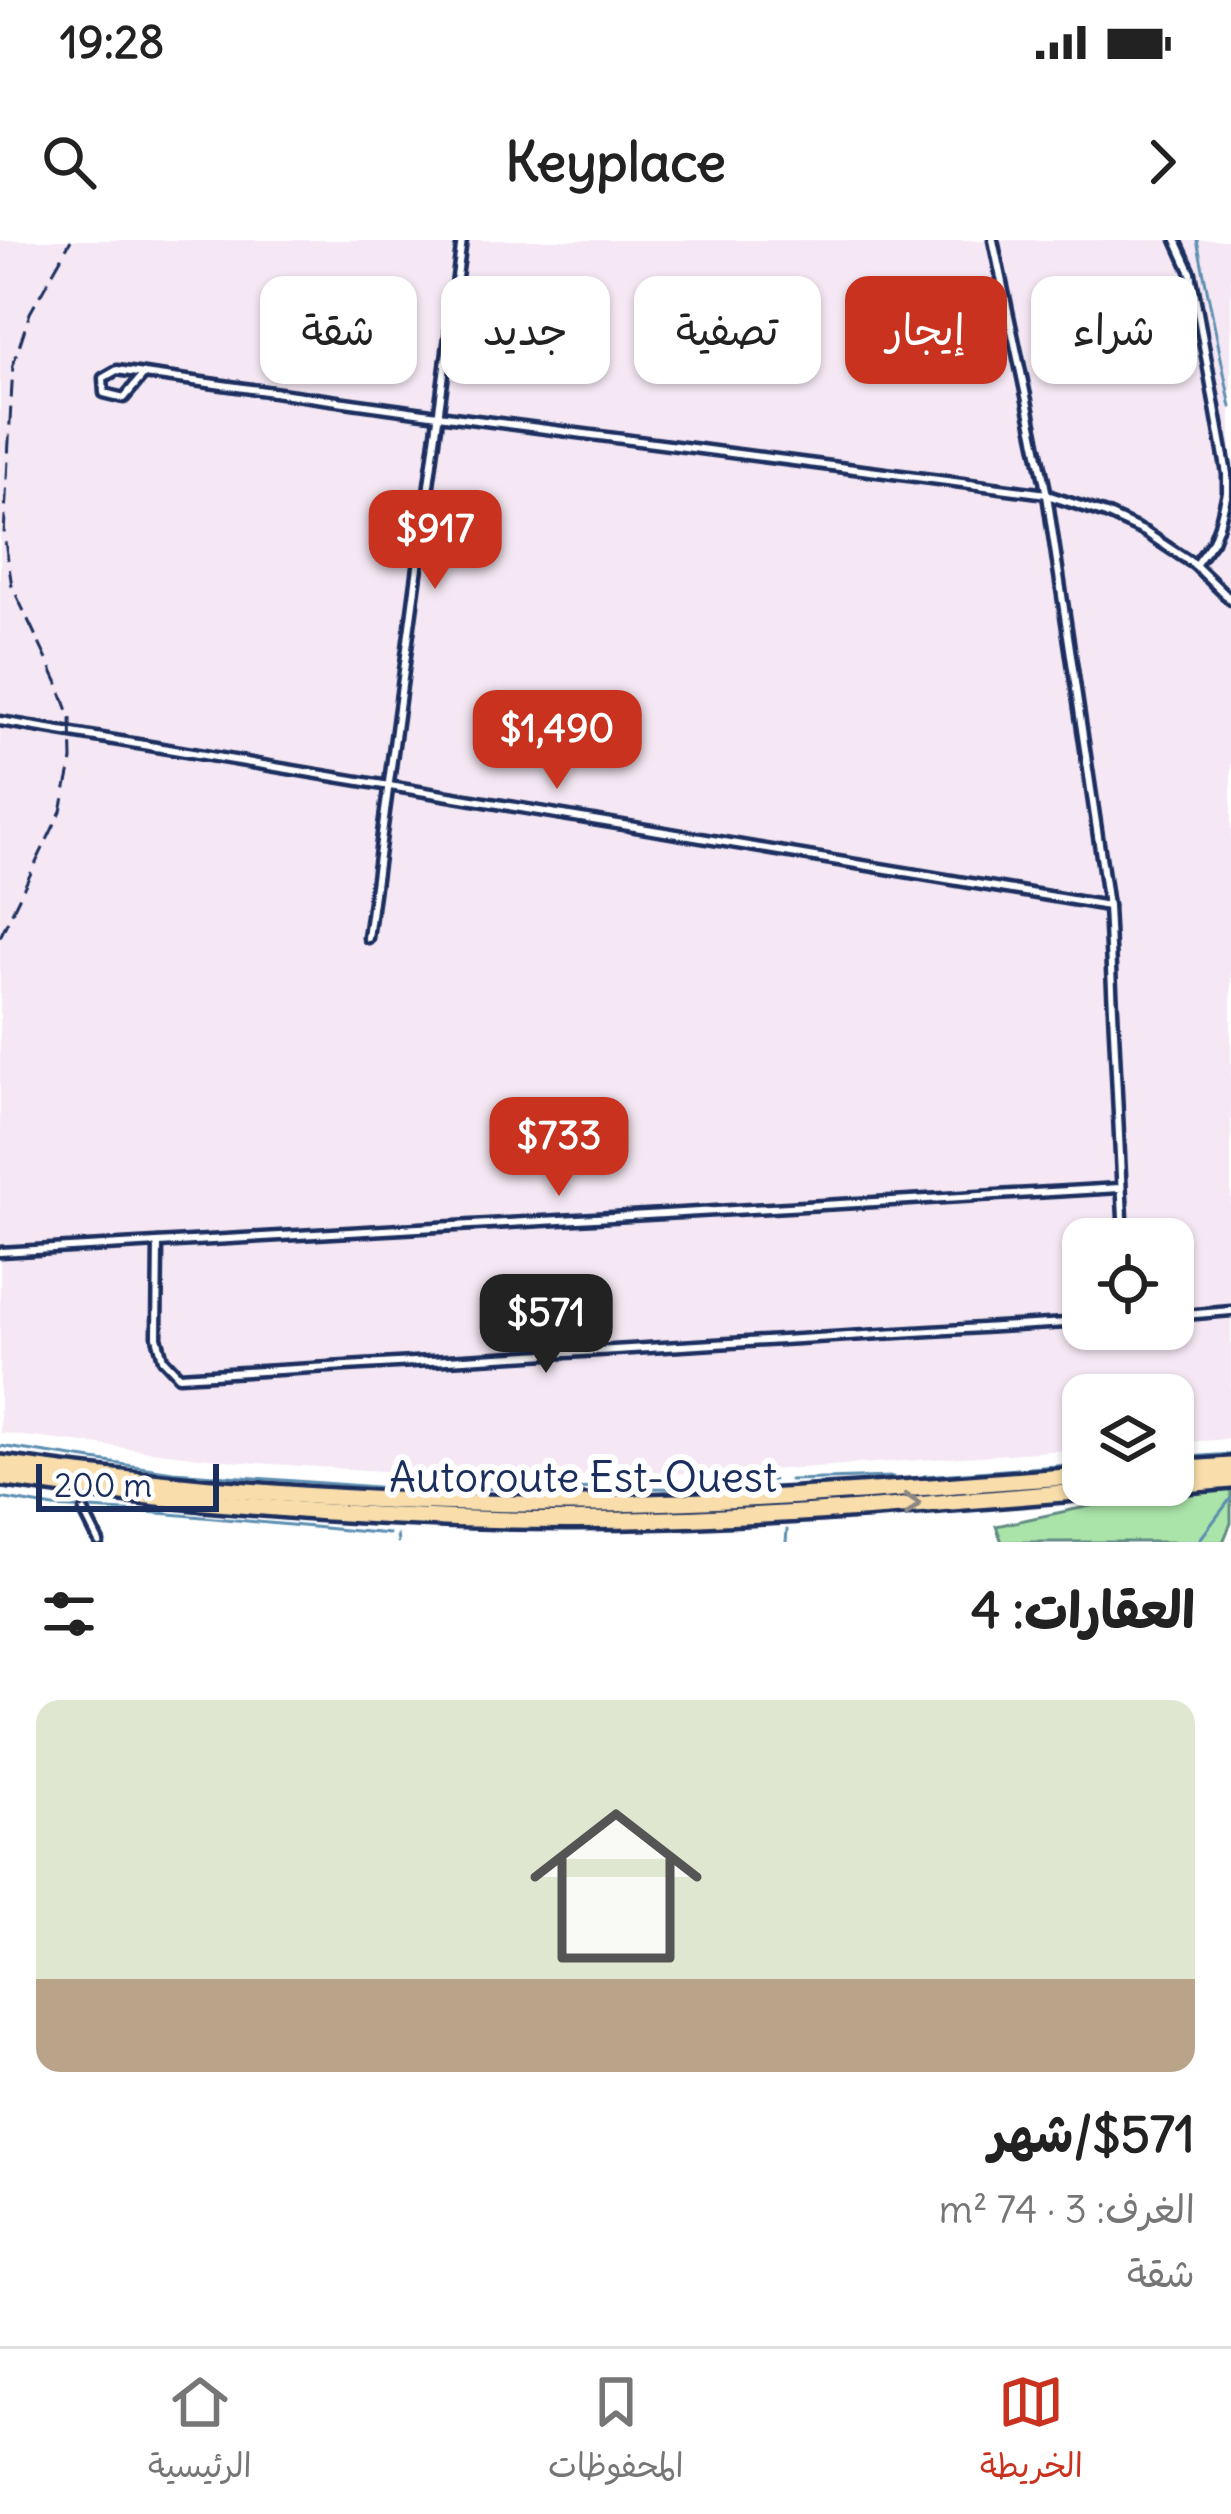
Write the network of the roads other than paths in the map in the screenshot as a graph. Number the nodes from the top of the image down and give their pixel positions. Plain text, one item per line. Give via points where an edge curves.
1 (462, 240) edge
2 (993, 240) edge
3 (1176, 240) edge
4 (144, 374) junction
5 (438, 416) junction
6 (1047, 494) junction
7 (1195, 565) junction
8 (1231, 600) edge
9 (0, 721) edge
10 (390, 785) junction
11 (1108, 906) junction
12 (368, 938) dead end
13 (1120, 1187) junction
14 (1122, 1218) edge
15 (158, 1243) junction
16 (0, 1252) edge
17 (1231, 1311) edge
18 (1194, 1314) edge
19 (1062, 1323) edge
20 (0, 1464) edge
21 (1231, 1466) edge
22 (1194, 1469) edge
23 (0, 1477) edge
24 (1062, 1477) edge
25 (1231, 1480) edge
26 (1194, 1483) edge
27 (1062, 1493) edge
28 (84, 1512) dead end
29 (99, 1542) edge

1 - 5 street
2 - 6 street
3 - 7 street via 1191,273 1226,474 1219,525
4 - 4 street via 124,398 104,393 103,378 117,370
4 - 5 street
5 - 6 street
5 - 10 street
6 - 7 street via 1145,532
6 - 11 street
7 - 8 street
9 - 10 street
10 - 11 street
10 - 12 street
11 - 13 street
13 - 14 street
13 - 15 street
15 - 16 street
15 - 19 street via 158,1337 163,1359 179,1376
17 - 18 street
20 - 24 highway, Autoroute Est-Ouest via 232,1492 574,1504
21 - 22 highway
23 -> 27 highway, Autoroute Est-Ouest via 287,1510 572,1521
25 - 26 highway, Autoroute Est-Ouest
28 - 29 street

